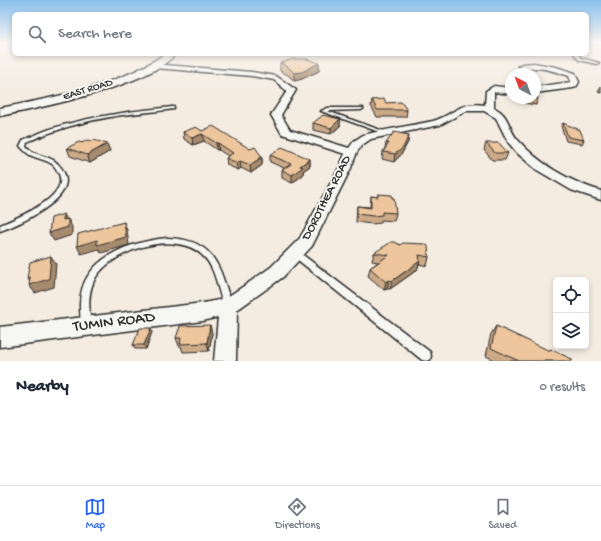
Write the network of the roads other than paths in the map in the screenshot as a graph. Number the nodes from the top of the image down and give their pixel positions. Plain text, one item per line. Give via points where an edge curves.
1 (164, 59) edge
2 (580, 59) edge
3 (597, 63) dead end
4 (155, 66) junction
5 (522, 66) dead end
6 (541, 89) edge
7 (505, 90) edge
8 (172, 108) dead end
9 (361, 109) dead end
10 (489, 109) junction
11 (0, 112) edge
12 (384, 132) junction
13 (351, 152) junction
14 (601, 196) edge
15 (0, 228) edge
16 (296, 254) junction
17 (228, 306) junction
18 (86, 327) junction
19 (0, 337) edge
20 (426, 356) dead end
21 (225, 361) edge

1 - 4 street, EAST ROAD
2 - 3 lane
4 - 11 street, EAST ROAD via 103,87
4 - 13 street via 276,78 292,90 276,115 286,132
5 - 6 street via 565,72 572,75 575,82 573,86
7 - 10 street via 490,91
8 - 15 lane via 87,119 66,124 26,141 23,146 31,154 56,164 62,171 62,188 52,200 32,214
9 - 12 lane via 323,111
10 - 12 street, DOROTHEA ROAD via 464,108 455,111 443,121
10 - 14 street via 501,116 508,135 534,163 558,178
12 - 13 street, DOROTHEA ROAD via 362,140
13 - 16 street, DOROTHEA ROAD via 306,242
16 - 17 street, DOROTHEA ROAD via 277,272
16 - 20 lane
17 - 18 street, TUMIN ROAD via 203,312
17 - 18 lane via 214,266 206,253 192,245 177,241 160,241 134,248 109,259 94,274 84,296
17 - 21 street
18 - 19 street, TUMIN ROAD

